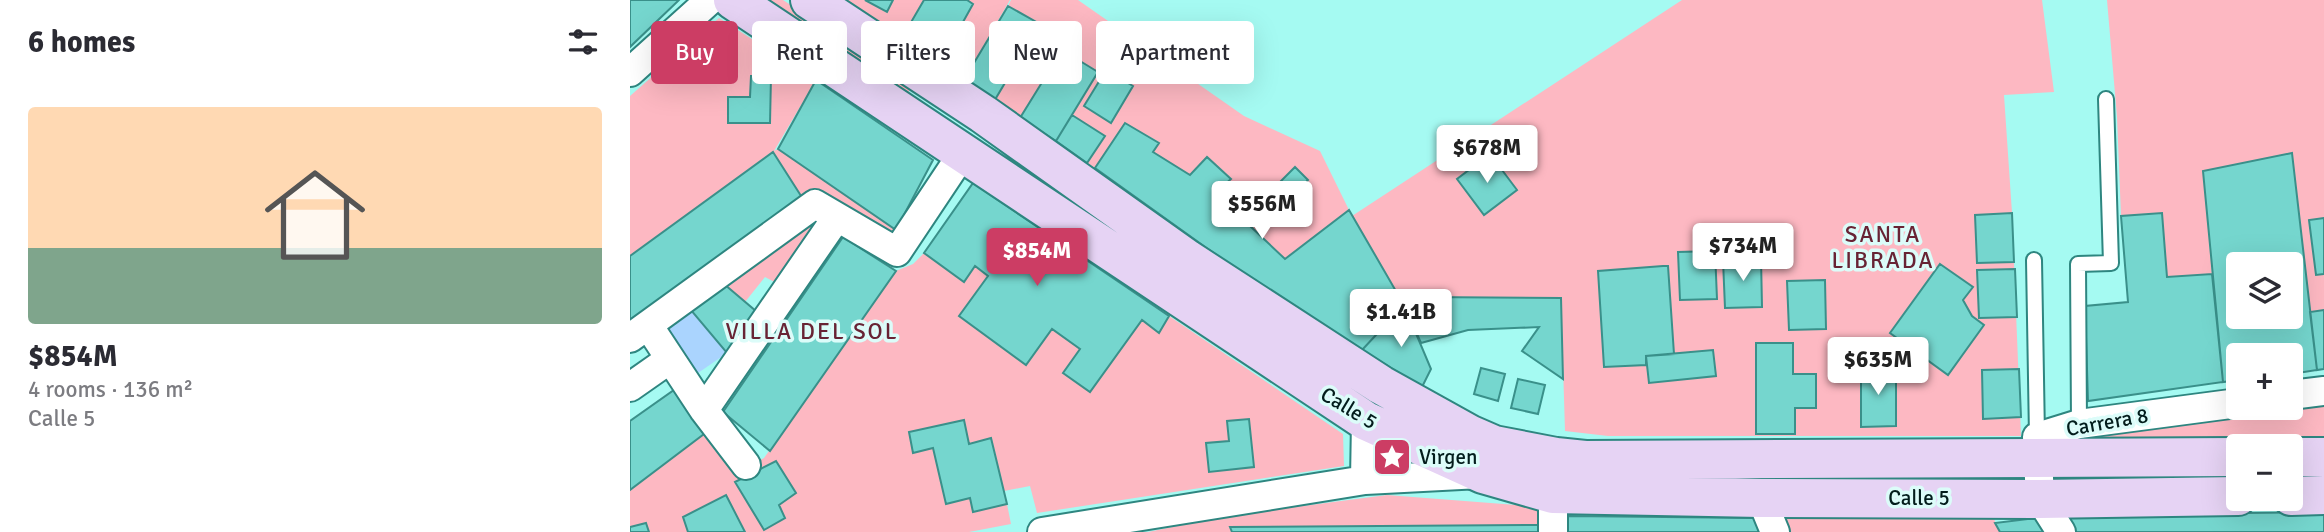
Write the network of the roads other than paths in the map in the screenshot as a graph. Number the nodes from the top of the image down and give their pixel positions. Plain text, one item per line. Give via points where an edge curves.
1 (710, 0) edge
2 (733, 0) edge
3 (810, 0) edge
4 (630, 72) edge
5 (2106, 99) dead end
6 (963, 153) junction
7 (838, 217) junction
8 (2034, 260) dead end
9 (639, 331) edge
10 (670, 359) junction
11 (630, 387) edge
12 (2324, 391) edge
13 (2303, 394) edge
14 (2226, 404) edge
15 (704, 410) junction
16 (1366, 421) junction
17 (2079, 424) junction
18 (2038, 448) junction
19 (2226, 456) edge
20 (2303, 457) edge
21 (2324, 457) edge
22 (1489, 460) junction
23 (746, 465) dead end
24 (1365, 480) junction
25 (1553, 494) junction
26 (2324, 495) edge
27 (2226, 496) edge
28 (2303, 496) edge
29 (2040, 499) junction
30 (1768, 515) edge
31 (1042, 532) edge
32 (1553, 532) edge
33 (2061, 532) edge

1 - 4 street
2 - 6 main road, Calle 5
3 - 22 main road, Calle 5 via 1222,281 1381,385 1471,435
5 - 17 lane via 2111,263 2078,264
6 - 7 street via 897,252
6 - 16 main road, Calle 5
7 - 9 street via 815,204
7 - 15 street
8 - 18 lane
9 - 10 street
10 - 11 street
10 - 15 street
12 - 13 street
14 - 17 street, Carrera 8
15 - 23 street
16 - 22 main road, Calle 5
16 - 24 street
17 - 18 street, Carrera 8
18 - 19 main road, Calle 5
18 - 22 main road, Calle 5
18 - 29 street
20 - 21 main road
22 - 24 street
22 - 25 main road, Calle 5
24 - 31 street
25 - 30 main road, Calle 5
25 - 32 street
26 - 28 main road
27 - 29 main road, Calle 5
29 - 30 main road, Calle 5
29 - 33 street

